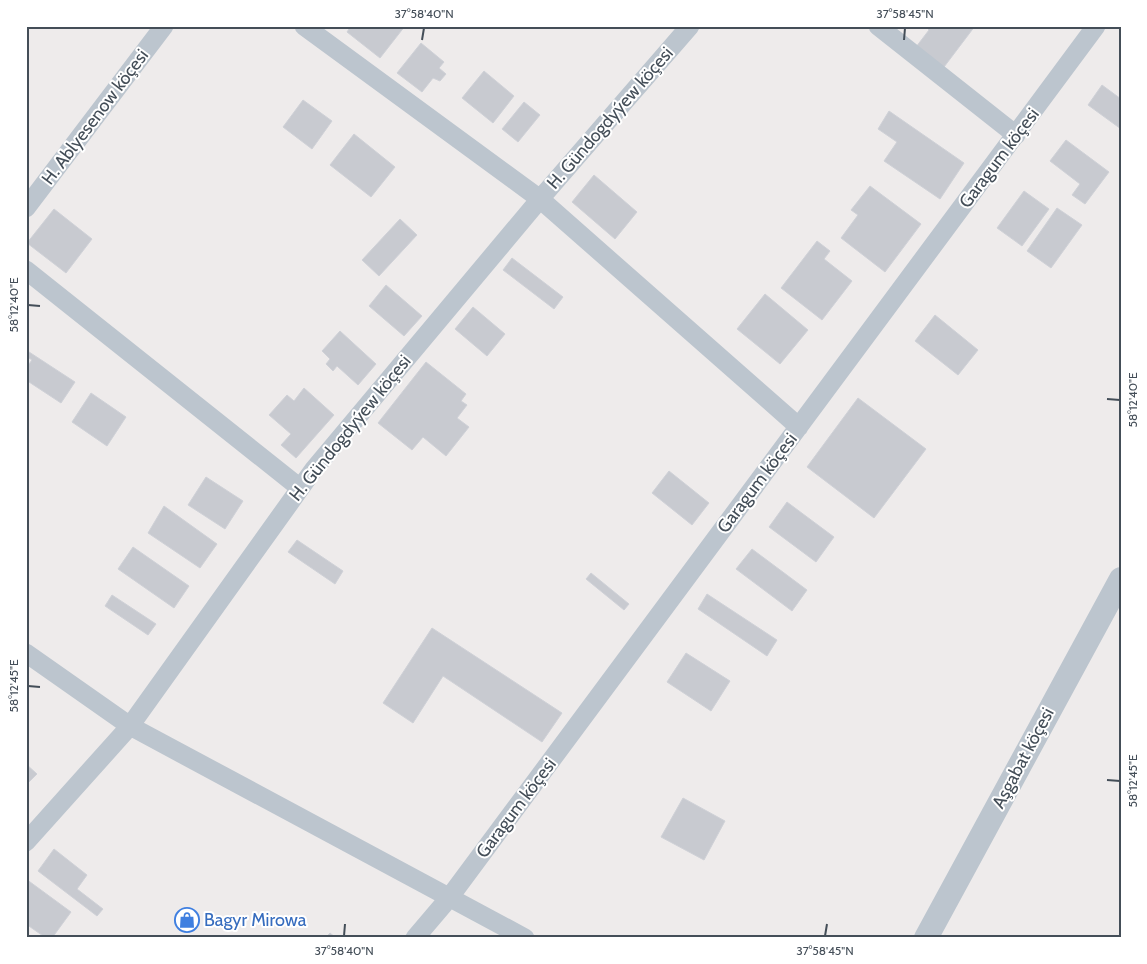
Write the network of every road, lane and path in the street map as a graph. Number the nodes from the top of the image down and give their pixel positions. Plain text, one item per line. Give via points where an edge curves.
1 (164, 26) edge
2 (304, 26) edge
3 (690, 26) edge
4 (878, 26) edge
5 (1096, 26) edge
6 (1016, 135) junction
7 (540, 200) junction
8 (26, 208) edge
9 (26, 270) edge
10 (799, 427) junction
11 (300, 488) junction
12 (1121, 579) edge
13 (26, 653) edge
14 (130, 726) junction
15 (26, 842) edge
16 (449, 898) junction
17 (415, 938) edge
18 (525, 938) edge
19 (926, 938) edge

1 - 8 street, H. Ablyesenow köçesi
2 - 7 street
3 - 7 street, H. Gündogdyýew köçesi
4 - 6 street
5 - 6 street, Garagum köçesi
6 - 10 street, Garagum köçesi
7 - 10 street
7 - 11 street, H. Gündogdyýew köçesi
9 - 11 street
10 - 16 street, Garagum köçesi
11 - 14 street, H. Gündogdyýew köçesi
12 - 19 street, Aşgabat köçesi
13 - 14 street
14 - 15 street, H. Gündogdyýew köçesi
14 - 16 street
16 - 17 street, Garagum köçesi
16 - 18 street

